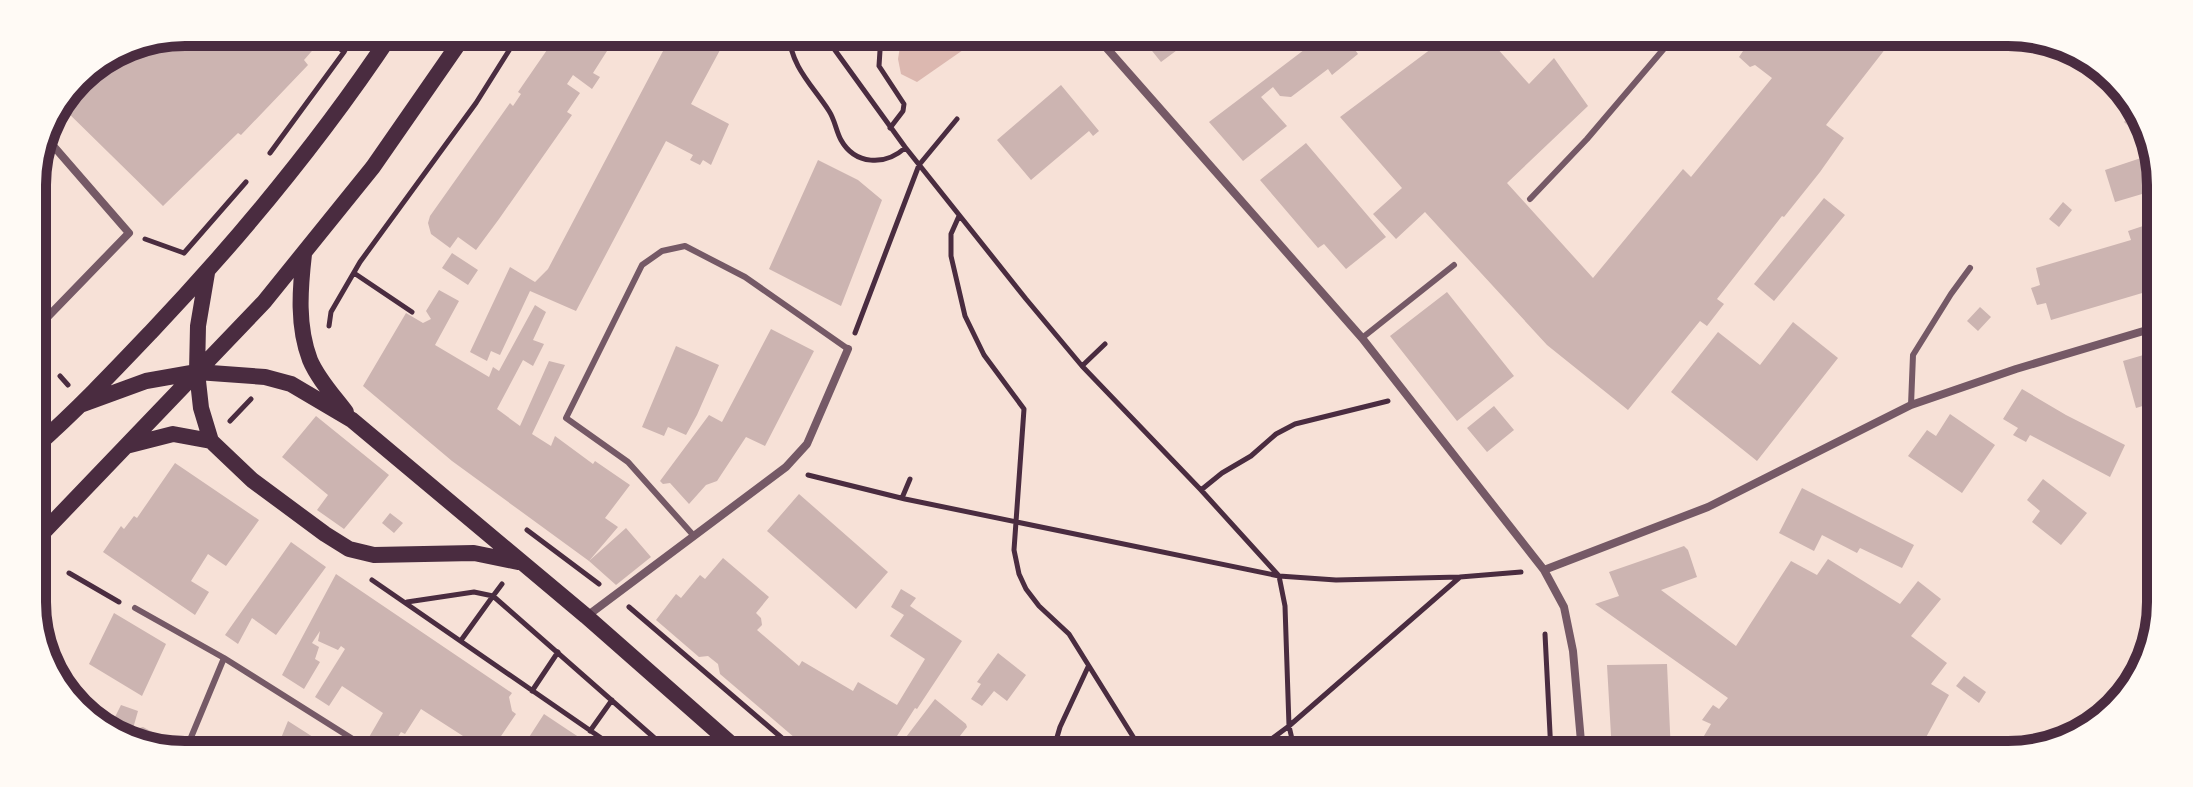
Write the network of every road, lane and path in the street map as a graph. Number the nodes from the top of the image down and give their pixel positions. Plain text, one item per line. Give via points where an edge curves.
1 (337, 46) edge
2 (347, 46) edge
3 (383, 46) edge
4 (457, 46) edge
5 (512, 46) edge
6 (791, 46) edge
7 (832, 46) edge
8 (880, 46) edge
9 (1105, 46) edge
10 (1666, 46) edge
11 (344, 52) junction
12 (957, 119) dead end
13 (890, 128) junction
14 (53, 145) edge
15 (905, 147) junction
16 (261, 164) dead end
17 (919, 165) junction
18 (251, 176) dead end
19 (1530, 199) dead end
20 (959, 216) junction
21 (129, 233) junction
22 (304, 254) junction
23 (1454, 265) dead end
24 (1970, 268) dead end
25 (207, 273) junction
26 (354, 273) junction
27 (412, 312) dead end
28 (48, 315) joint
29 (46, 317) edge
30 (329, 329) dead end
31 (2147, 330) edge
32 (1362, 338) junction
33 (1105, 344) dead end
34 (848, 349) junction
35 (1082, 366) junction
36 (197, 372) junction
37 (1407, 396) junction
38 (253, 397) dead end
39 (83, 404) junction
40 (1911, 405) junction
41 (352, 420) junction
42 (226, 426) dead end
43 (46, 437) edge
44 (211, 441) junction
45 (125, 447) junction
46 (786, 467) junction
47 (910, 479) dead end
48 (1201, 490) junction
49 (902, 498) junction
50 (1016, 522) junction
51 (46, 529) edge
52 (526, 529) dead end
53 (694, 536) junction
54 (520, 562) junction
55 (1544, 570) junction
56 (361, 572) dead end
57 (1519, 572) junction
58 (69, 573) dead end
59 (1279, 576) junction
60 (1460, 577) junction
61 (1526, 583) dead end
62 (615, 595) junction
63 (493, 596) junction
64 (406, 603) junction
65 (135, 608) joint
66 (586, 616) junction
67 (1543, 622) dead end
68 (462, 639) junction
69 (558, 652) junction
70 (224, 658) junction
71 (1088, 666) junction
72 (532, 691) junction
73 (612, 700) junction
74 (1289, 726) junction
75 (590, 731) junction
76 (189, 741) edge
77 (356, 741) edge
78 (605, 741) edge
79 (658, 741) edge
80 (728, 741) edge
81 (785, 741) edge
82 (1056, 741) edge
83 (1136, 741) edge
84 (1269, 741) edge
85 (1292, 741) edge
86 (1550, 741) edge
87 (1581, 741) edge

1 - 11 path
2 - 11 path
3 - 25 main road via 292,171
4 - 22 main road via 373,167
5 - 26 path
6 - 15 path via 794,60 852,153 880,161
7 - 13 path
8 - 13 path via 879,66 904,104
9 - 32 street
10 - 19 lane
11 - 16 path
12 - 17 path
13 - 15 path
14 - 21 street
15 - 17 path
17 - 20 path
17 - 34 path
18 - 21 path via 184,253
20 - 35 path
20 - 50 path via 951,234 951,256 965,316 984,355 1024,409
21 - 28 street
22 - 36 main road
22 - 41 main road via 300,292 311,362
23 - 32 lane
24 - 40 lane via 1913,355
25 - 36 main road
25 - 39 main road
26 - 27 path
26 - 30 path via 331,312
28 - 29 street
31 - 40 street
32 - 37 street
33 - 35 path
34 - 46 street via 807,444
34 - 53 lane via 745,277 685,246 662,251 642,265 566,418 628,462
35 - 48 path
36 - 39 main road via 146,381
36 - 41 main road via 291,384
36 - 44 main road
36 - 45 main road
37 - 48 path via 1295,424
37 - 55 street
38 - 42 path
39 - 43 main road
40 - 55 street via 1708,507
41 - 54 main road
44 - 45 main road via 173,434
44 - 54 main road via 252,480 349,549 374,555 474,553
45 - 51 main road
46 - 49 path
46 - 53 street
47 - 49 path
48 - 59 path
49 - 50 path
50 - 59 path
50 - 71 path via 1014,550 1026,589 1069,634
52 - 62 path
53 - 62 street
54 - 66 main road
55 - 57 path
55 - 87 street via 1564,607
56 - 64 path
57 - 60 path
57 - 61 path
58 - 65 path
59 - 60 path
59 - 74 path
60 - 74 path
62 - 66 street
62 - 81 path
63 - 64 path via 474,592
63 - 68 path
63 - 69 path
64 - 68 path
65 - 70 lane
66 - 80 main road
67 - 86 path
68 - 72 path
69 - 72 path
69 - 73 path
70 - 76 lane
70 - 77 lane
71 - 82 path
71 - 83 path
72 - 75 path
73 - 75 path
73 - 79 path
74 - 84 path
74 - 85 path
75 - 78 path

